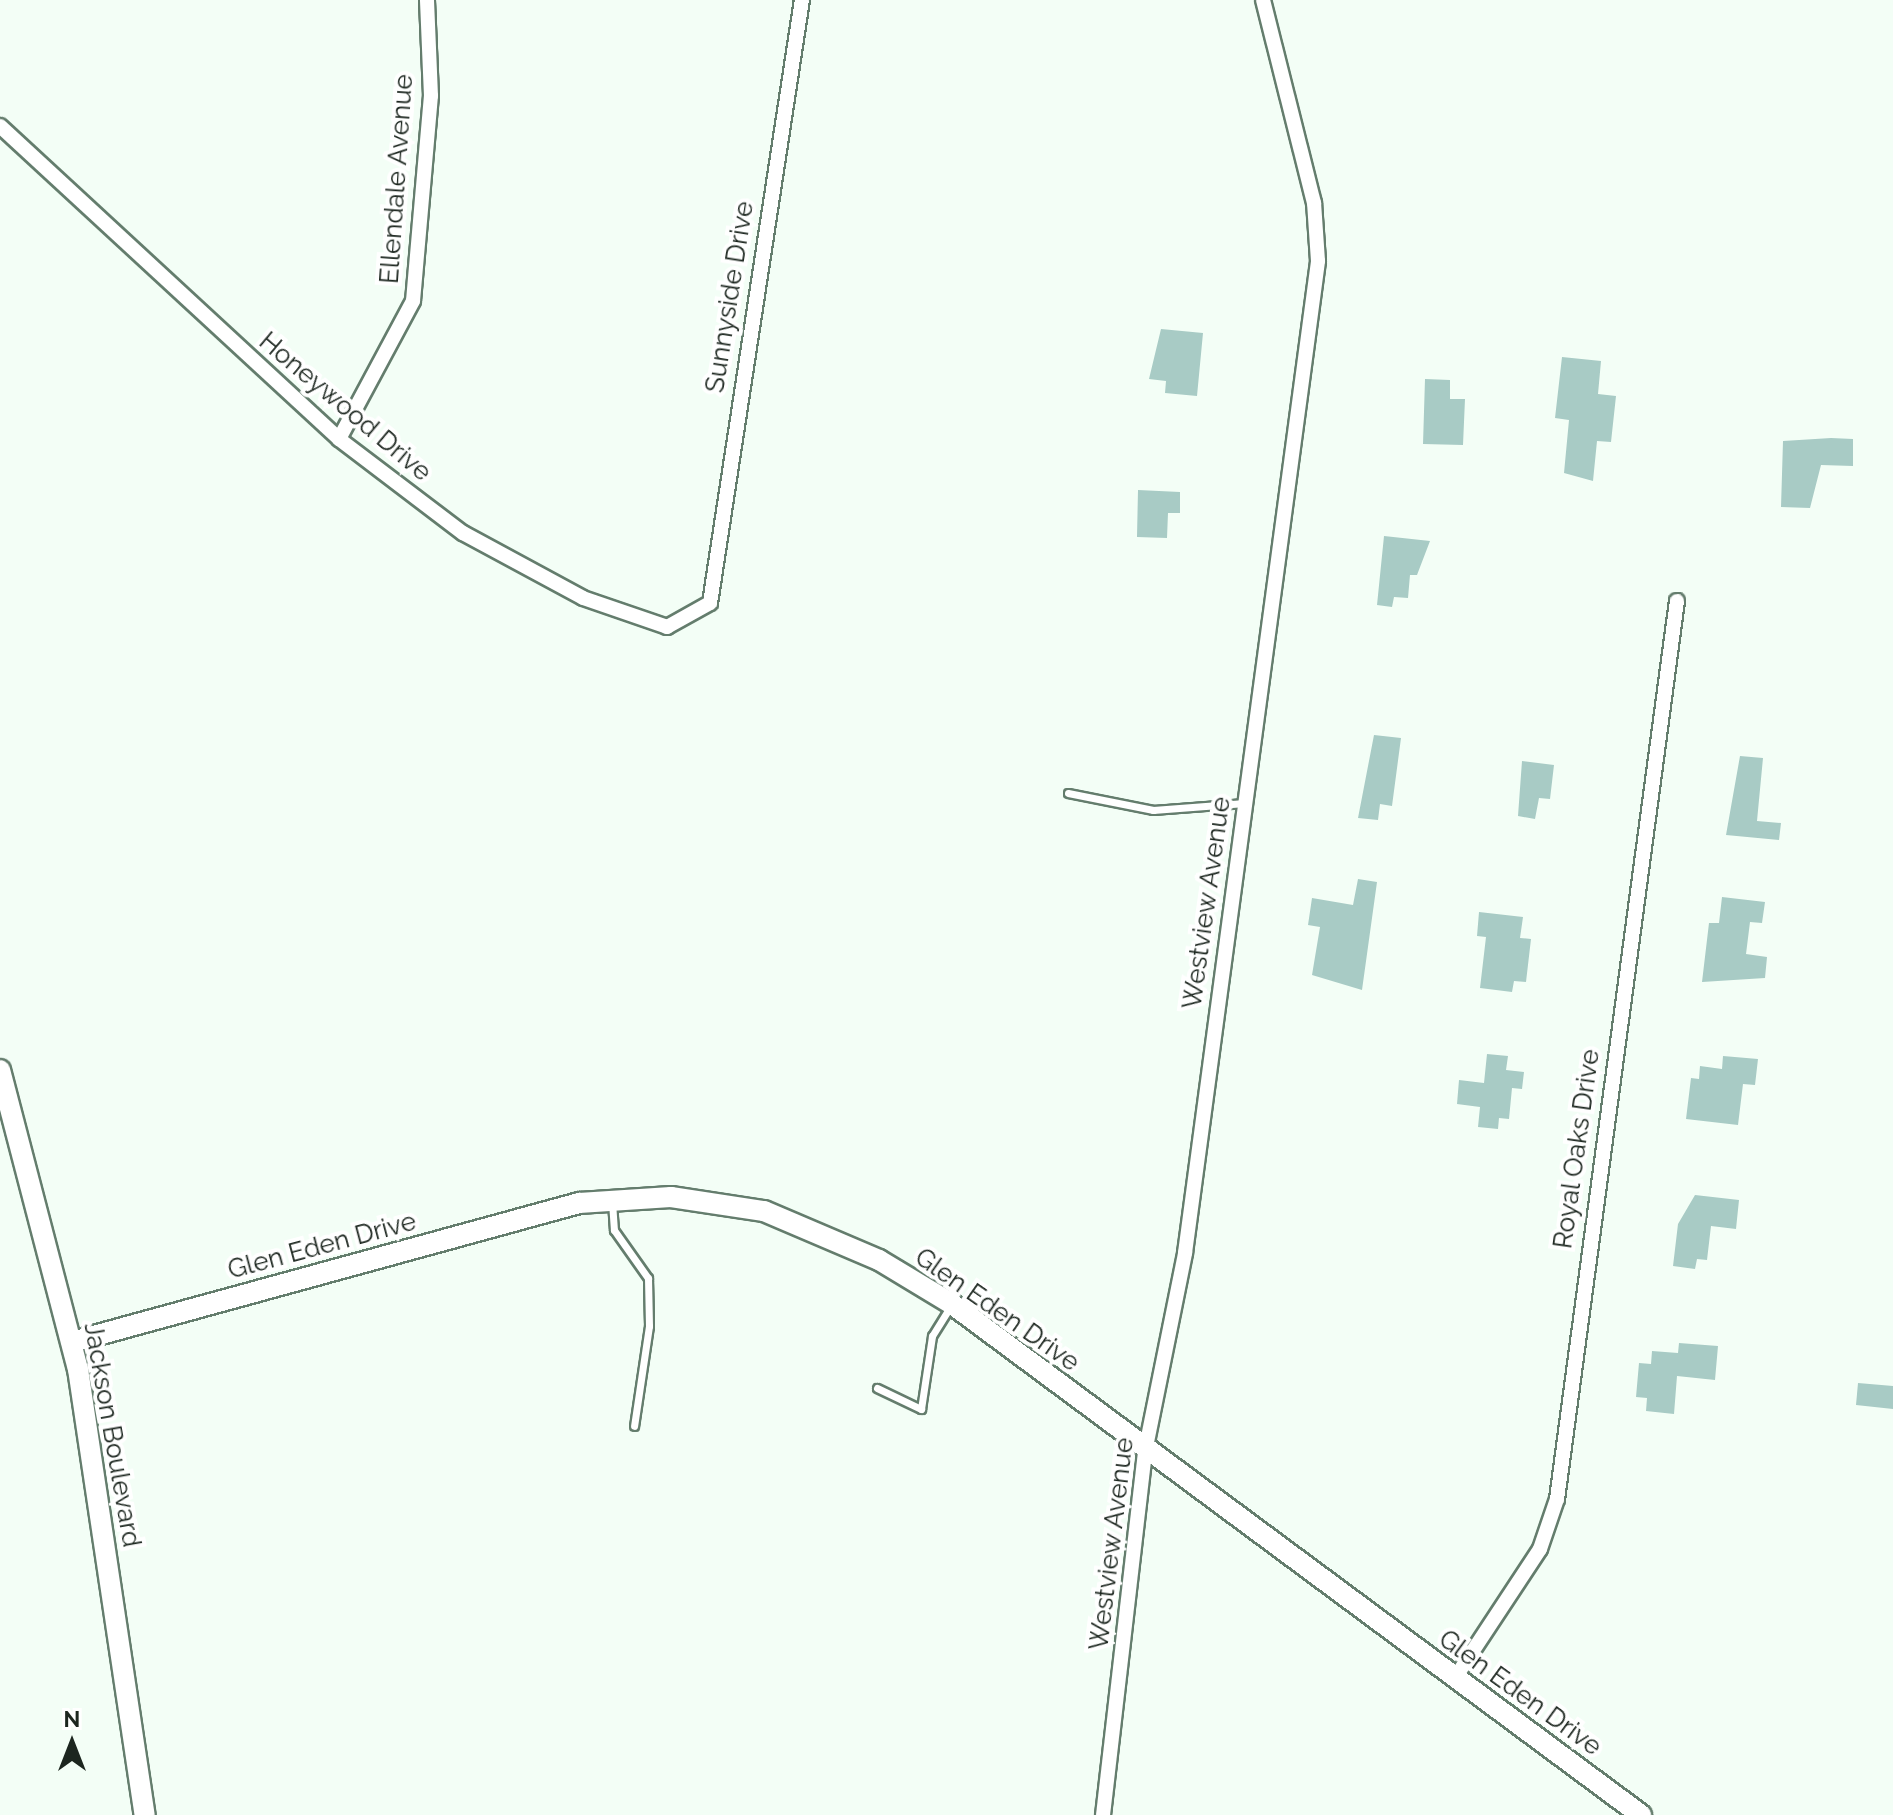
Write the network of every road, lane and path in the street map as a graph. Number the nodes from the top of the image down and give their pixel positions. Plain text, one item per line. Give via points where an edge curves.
1 (427, 0) edge
2 (802, 0) edge
3 (1263, 0) edge
4 (0, 126) edge
5 (339, 439) junction
6 (1677, 601) dead end
7 (710, 603) joint
8 (1068, 793) dead end
9 (1245, 803) junction
10 (0, 1070) edge
11 (612, 1200) junction
12 (952, 1304) junction
13 (72, 1342) junction
14 (877, 1388) dead end
15 (634, 1426) dead end
16 (1145, 1452) junction
17 (1455, 1678) junction
18 (145, 1815) edge
19 (1103, 1815) edge
20 (1641, 1815) edge

1 - 5 street, Ellendale Avenue via 431,96 413,301
2 - 7 street, Sunnyside Drive
3 - 9 street, Westview Avenue via 1314,203 1318,261
4 - 5 street, Honeywood Drive
5 - 7 street, Honeywood Drive via 463,533 583,598 667,627
6 - 17 street, Royal Oaks Drive via 1557,1499 1540,1549
8 - 9 lane via 1153,810
9 - 16 street, Westview Avenue via 1185,1253
10 - 13 street, Jackson Boulevard
11 - 12 street, Glen Eden Drive via 671,1197 764,1211 879,1260
11 - 13 street, Glen Eden Drive via 579,1203
11 - 15 lane via 614,1230 648,1278 649,1326
12 - 14 lane via 932,1336 921,1409
12 - 16 street, Glen Eden Drive
13 - 18 street, Jackson Boulevard
16 - 17 street, Glen Eden Drive
16 - 19 street, Westview Avenue
17 - 20 street, Glen Eden Drive

